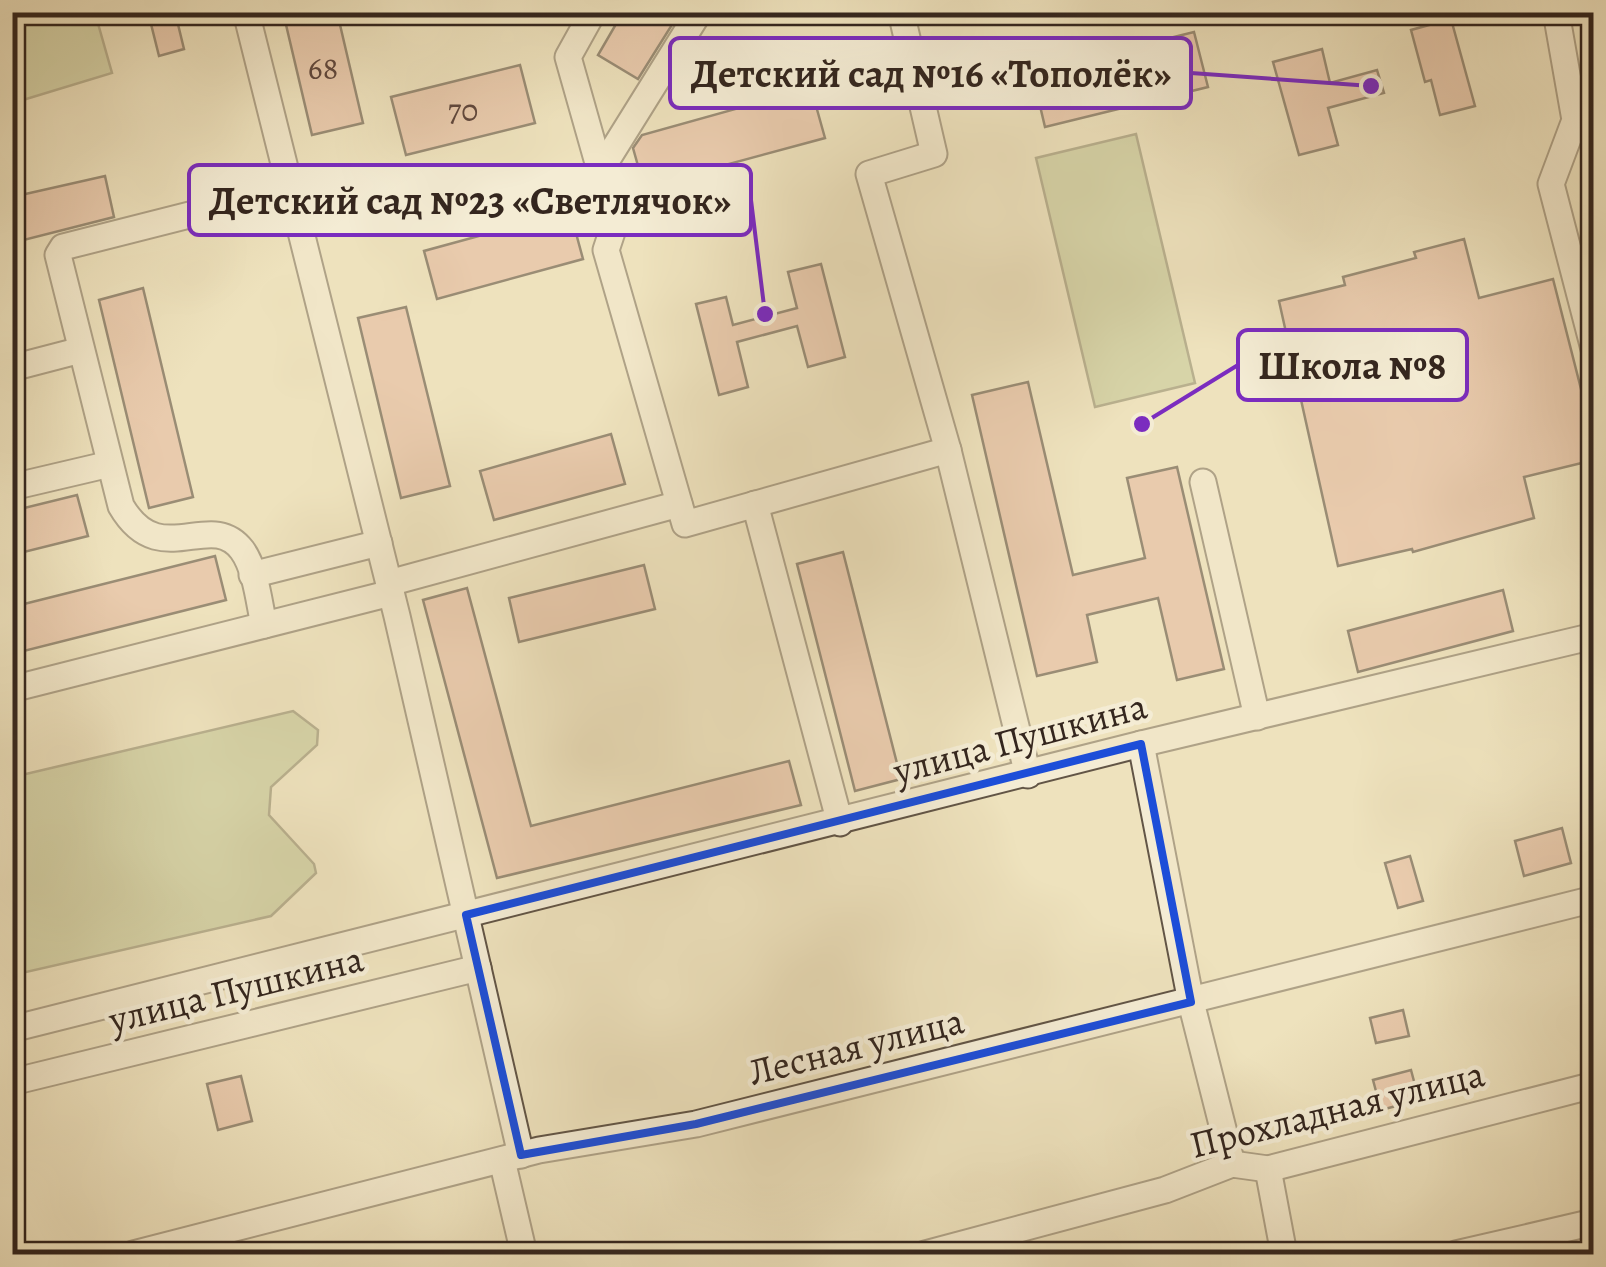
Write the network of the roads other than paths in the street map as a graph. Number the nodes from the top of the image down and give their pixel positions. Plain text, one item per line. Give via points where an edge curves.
1 (246, 12) edge
2 (593, 12) edge
3 (699, 12) edge
4 (901, 12) edge
5 (1556, 12) edge
6 (600, 171) junction
7 (288, 190) junction
8 (1594, 349) edge
9 (82, 350) junction
10 (12, 368) edge
11 (948, 450) junction
12 (110, 464) junction
13 (1203, 482) dead end
14 (12, 487) edge
15 (680, 504) junction
16 (756, 504) junction
17 (378, 543) junction
18 (252, 575) junction
19 (390, 588) junction
20 (264, 625) junction
21 (1594, 636) edge
22 (12, 689) edge
23 (1257, 717) junction
24 (1142, 744) junction
25 (1028, 775) junction
26 (840, 823) junction
27 (1594, 900) edge
28 (466, 915) junction
29 (478, 968) junction
30 (1191, 1002) junction
31 (12, 1029) edge
32 (12, 1082) edge
33 (1594, 1084) edge
34 (512, 1158) junction
35 (1232, 1164) junction
36 (1268, 1170) junction
37 (1594, 1222) edge
38 (133, 1254) edge
39 (524, 1254) edge
40 (924, 1254) edge
41 (1284, 1254) edge
42 (1456, 1254) edge

1 - 7 street
2 - 6 street via 568,57
3 - 6 street
4 - 11 street via 934,154 870,174
5 - 8 street via 1575,120 1551,184
6 - 15 street via 615,223 606,250
7 - 9 street via 63,247 58,255
7 - 17 street
9 - 10 street
9 - 12 street
11 - 16 street
11 - 25 street
12 - 14 street
12 - 18 street via 120,506 134,524 162,540 225,537 244,552
13 - 23 street
15 - 16 street via 685,524
15 - 19 street
16 - 26 street
17 - 18 street
17 - 19 street
18 - 20 street
19 - 20 street
19 - 28 street
20 - 22 street
21 - 23 street, улица Пушкина
23 - 24 street, улица Пушкина
24 - 25 street, улица Пушкина
24 - 30 street
25 - 26 street, улица Пушкина
26 - 28 street, улица Пушкина
27 - 30 street, Лесная улица
28 - 29 street
28 - 31 street, улица Пушкина
29 - 32 street, улица Пушкина
29 - 34 street
30 - 34 street, Лесная улица via 696,1124
30 - 35 street
33 - 36 street, Прохладная улица
34 - 38 street, Лесная улица
34 - 39 street
35 - 36 street, Прохладная улица
35 - 40 street, Прохладная улица via 1165,1190
36 - 41 street
37 - 42 street

